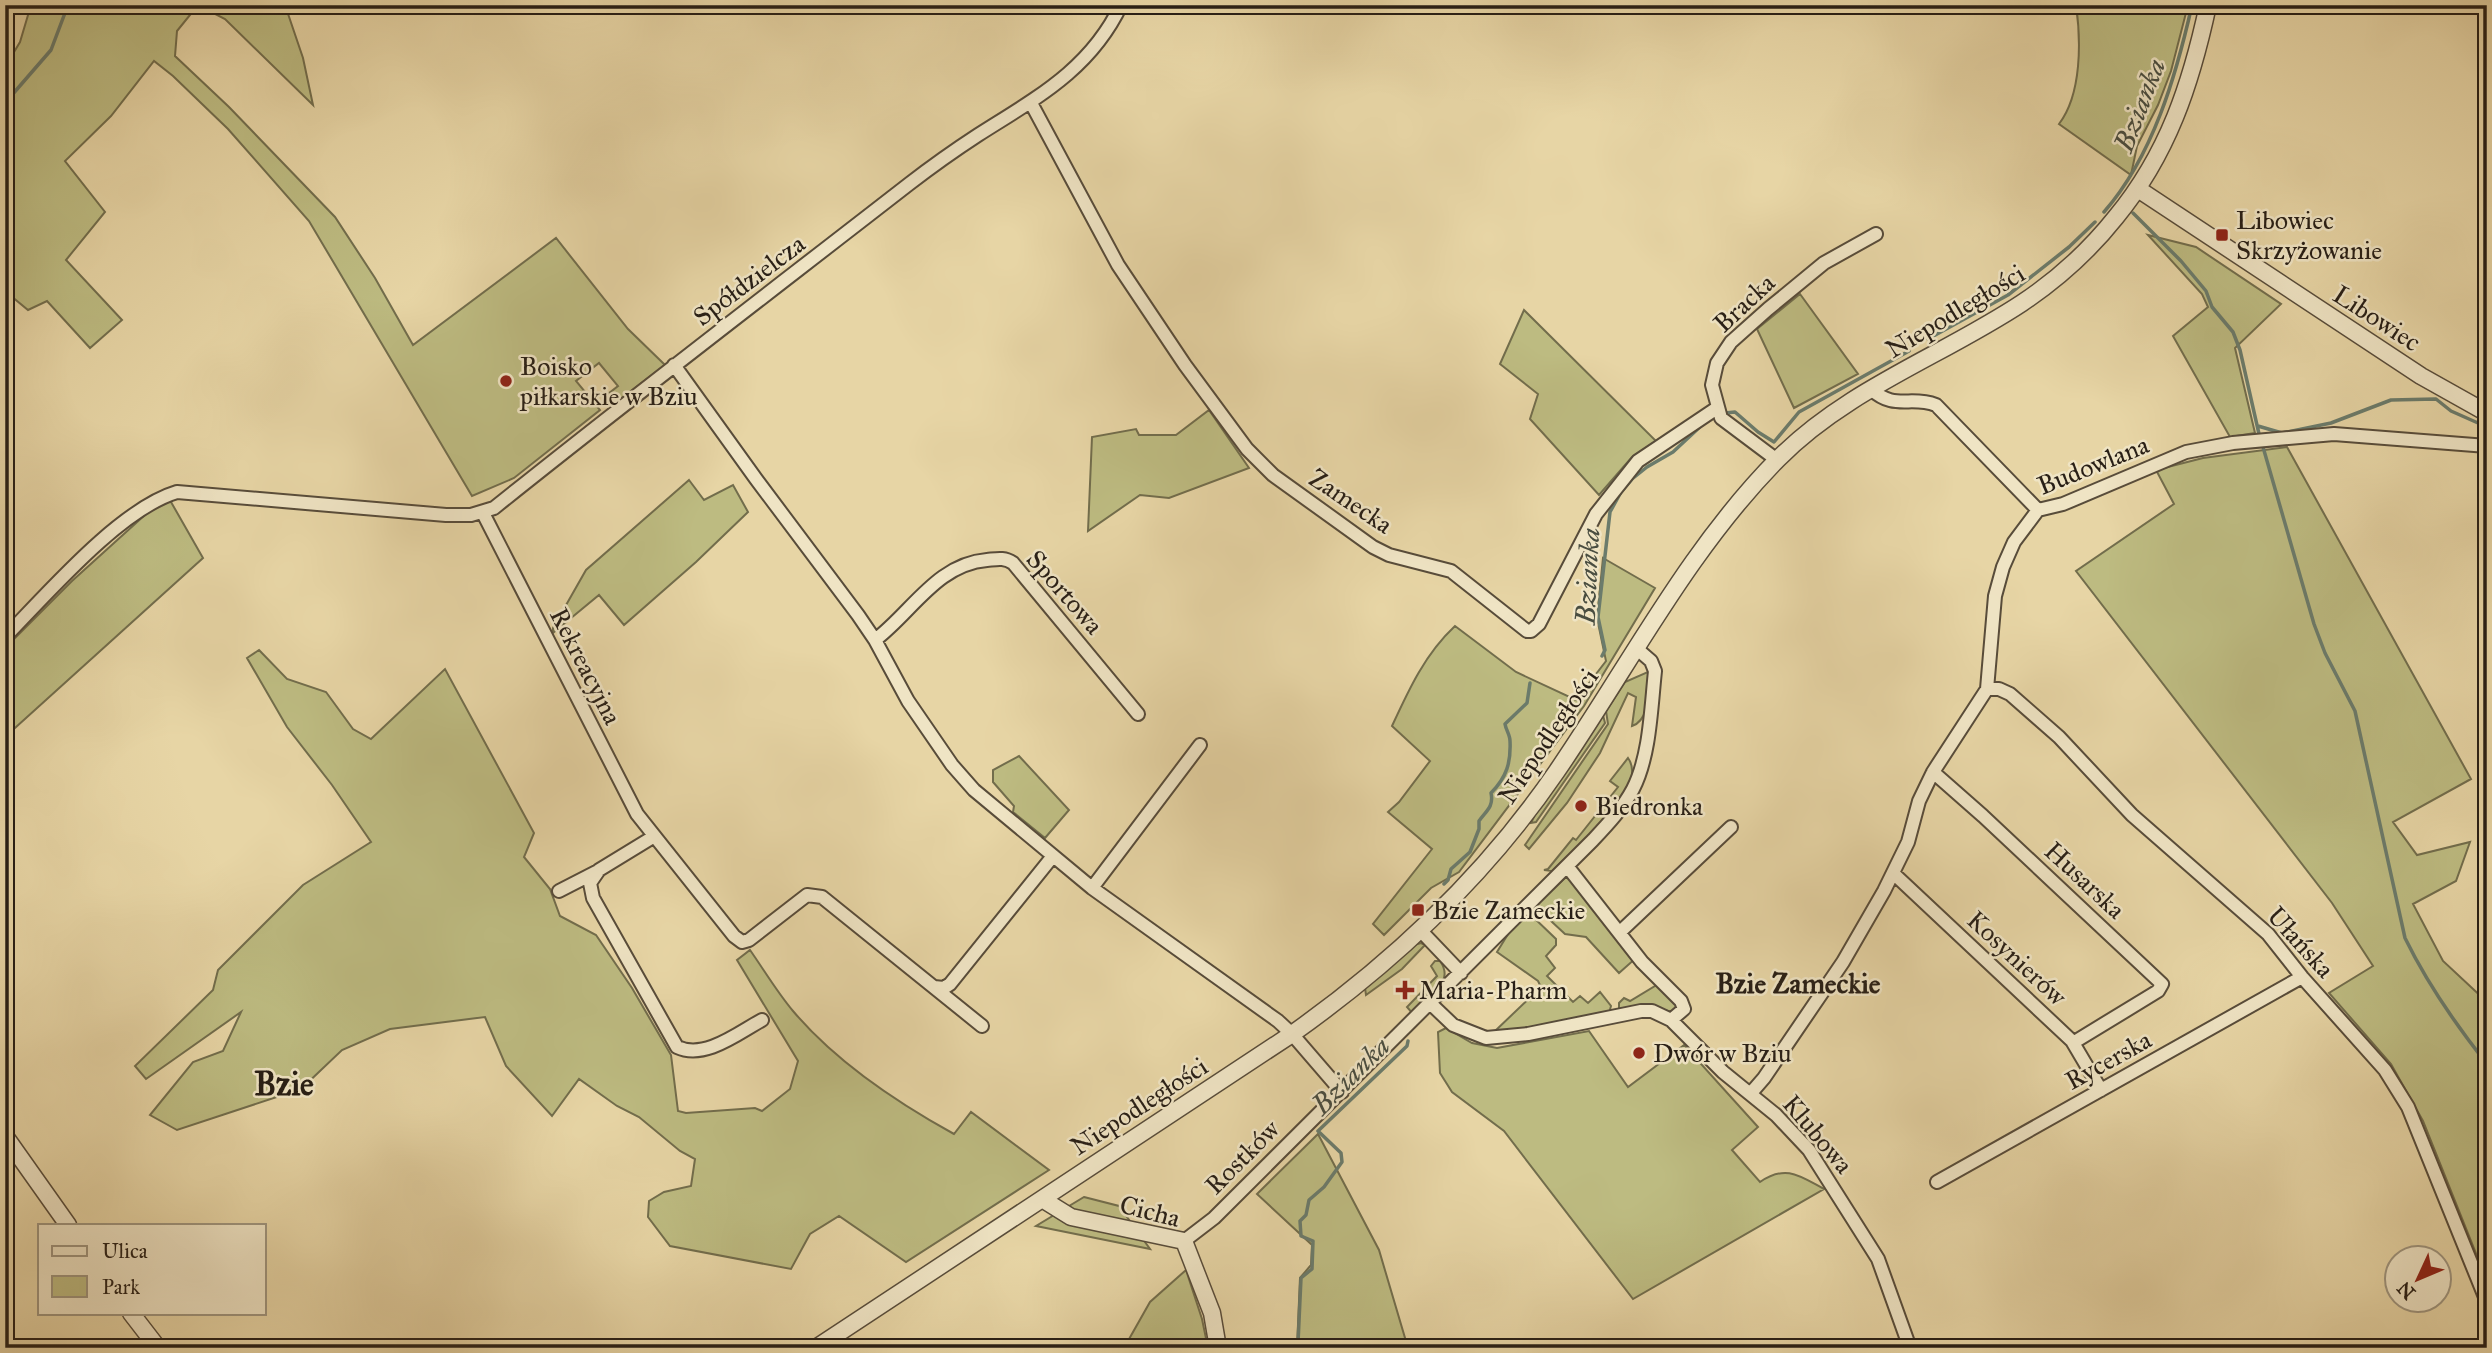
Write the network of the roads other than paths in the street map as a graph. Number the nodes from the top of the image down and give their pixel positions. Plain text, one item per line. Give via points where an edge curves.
1 (1121, 5) edge
2 (2208, 5) edge
3 (1031, 103) junction
4 (2138, 189) junction
5 (1877, 234) dead end
6 (674, 365) junction
7 (1871, 389) junction
8 (1717, 408) junction
9 (2487, 413) edge
10 (2487, 446) edge
11 (1777, 460) junction
12 (2038, 510) junction
13 (483, 513) junction
14 (5, 637) edge
15 (875, 640) junction
16 (1636, 648) junction
17 (1987, 690) junction
18 (1138, 714) dead end
19 (1200, 745) dead end
20 (1933, 772) junction
21 (1731, 827) dead end
22 (653, 837) junction
23 (1052, 856) junction
24 (1567, 866) junction
25 (599, 870) junction
26 (1893, 873) junction
27 (1092, 888) junction
28 (559, 891) dead end
29 (1421, 930) junction
30 (1620, 932) junction
31 (1461, 973) junction
32 (2302, 977) junction
33 (934, 987) junction
34 (1430, 1003) junction
35 (2116, 1016) joint
36 (762, 1020) dead end
37 (1671, 1020) junction
38 (982, 1026) dead end
39 (1292, 1034) junction
40 (2072, 1041) junction
41 (2101, 1090) junction
42 (1342, 1091) junction
43 (1751, 1093) junction
44 (5, 1136) edge
45 (1937, 1182) dead end
46 (1042, 1199) junction
47 (67, 1224) edge
48 (1184, 1241) junction
49 (2487, 1302) edge
50 (132, 1314) edge
51 (158, 1348) edge
52 (816, 1348) edge
53 (1218, 1348) edge
54 (1910, 1348) edge

1 - 3 street, Spółdzielcza via 1086,57
2 - 4 street, Niepodległości via 2187,90
3 - 6 street, Spółdzielcza via 911,183
3 - 8 street, Zamecka via 1118,265 1258,462 1373,547 1451,571 1527,631 1539,624 1596,514 1638,461
4 - 7 street, Niepodległości via 2095,242 2036,293
4 - 9 street, Libowiec via 2421,376
5 - 8 street, Bracka via 1825,263 1731,342 1717,363 1712,385
6 - 13 street, Spółdzielcza
6 - 15 street
7 - 11 street, Niepodległości via 1815,426
7 - 12 street via 1890,402 1936,405
8 - 11 street via 1721,418
10 - 12 street, Budowlana via 2334,433 2233,443 2186,452 2063,504
11 - 16 street, Niepodległości via 1693,563
12 - 17 street, Budowlana via 2014,542 1995,596
13 - 14 street via 446,515 177,492 158,499 109,534
13 - 22 street, Rekreacyjna via 618,780
15 - 18 street, Sportowa via 951,570 973,561 1006,559
15 - 23 street via 908,701 952,765 974,790
16 - 24 street, Rostków via 1651,660 1655,671 1641,768 1622,807
16 - 29 street, Niepodległości via 1531,807
17 - 20 street
17 - 32 street, Ułańska via 2010,694 2059,737 2132,816 2268,934
19 - 27 street
20 - 26 street
20 - 35 street, Husarska via 2162,984
21 - 30 street
22 - 25 street
22 - 33 street, Rekreacyjna via 742,942 807,895 822,897
23 - 27 street
23 - 33 street via 950,984
24 - 30 street
24 - 31 street, Rostków
25 - 28 street
25 - 36 street via 590,883 593,898 677,1047 703,1051
26 - 40 street, Kosynierów
26 - 43 street via 1843,962
27 - 39 street
29 - 31 street
29 - 39 street, Niepodległości via 1355,988
30 - 37 street via 1684,1004
31 - 34 street, Rostków
32 - 41 street, Rycerska
32 - 49 street, Ułańska via 2385,1070 2408,1107
33 - 38 street, Rekreacyjna
34 - 37 street via 1453,1025 1486,1038 1642,1011
34 - 42 street, Rostków
35 - 40 street, Kosynierów
37 - 43 street, Klubowa
39 - 42 street
39 - 46 street, Niepodległości
40 - 41 street
41 - 45 street, Rycerska
42 - 48 street, Rostków
43 - 54 street, Klubowa via 1796,1135 1825,1173 1878,1259
44 - 47 street
46 - 48 street, Cicha via 1071,1217
46 - 52 street, Niepodległości
48 - 53 street, Cicha via 1212,1313
50 - 51 street

